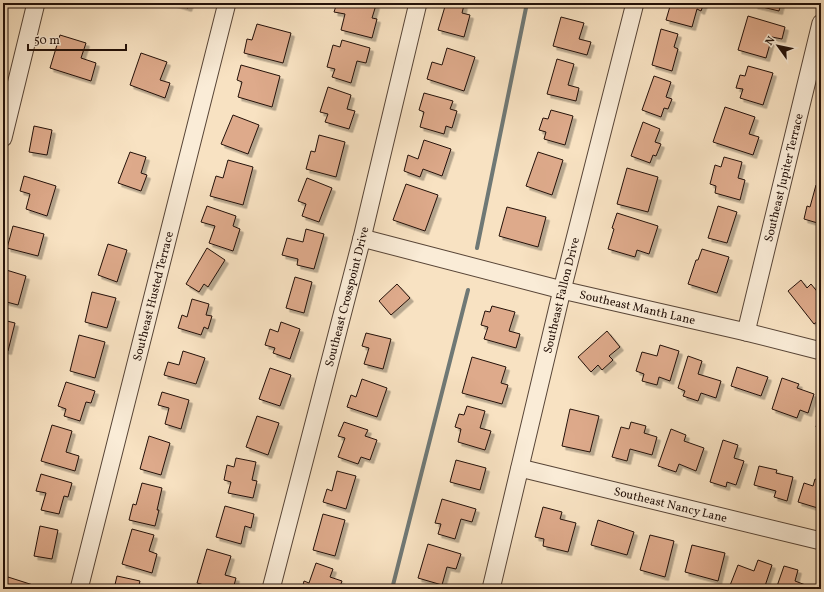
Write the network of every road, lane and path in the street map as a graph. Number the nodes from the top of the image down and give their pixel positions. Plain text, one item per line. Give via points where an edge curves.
1 (36, 3) edge
2 (228, 3) edge
3 (418, 3) edge
4 (635, 3) edge
5 (821, 23) edge
6 (3, 138) edge
7 (362, 238) junction
8 (562, 290) junction
9 (746, 332) junction
10 (821, 351) edge
11 (520, 468) junction
12 (821, 541) edge
13 (79, 589) edge
14 (271, 589) edge
15 (491, 589) edge

1 - 6 street
2 - 13 street, Southeast Husted Terrace
3 - 7 street, Southeast Crosspoint Drive
4 - 8 street, Southeast Fallon Drive
5 - 9 street, Southeast Jupiter Terrace
7 - 8 street, Southeast Manth Lane
7 - 14 street, Southeast Crosspoint Drive
8 - 9 street, Southeast Manth Lane
8 - 11 street, Southeast Fallon Drive
9 - 10 street, Southeast Manth Lane
11 - 12 street, Southeast Nancy Lane
11 - 15 street, Southeast Fallon Drive

